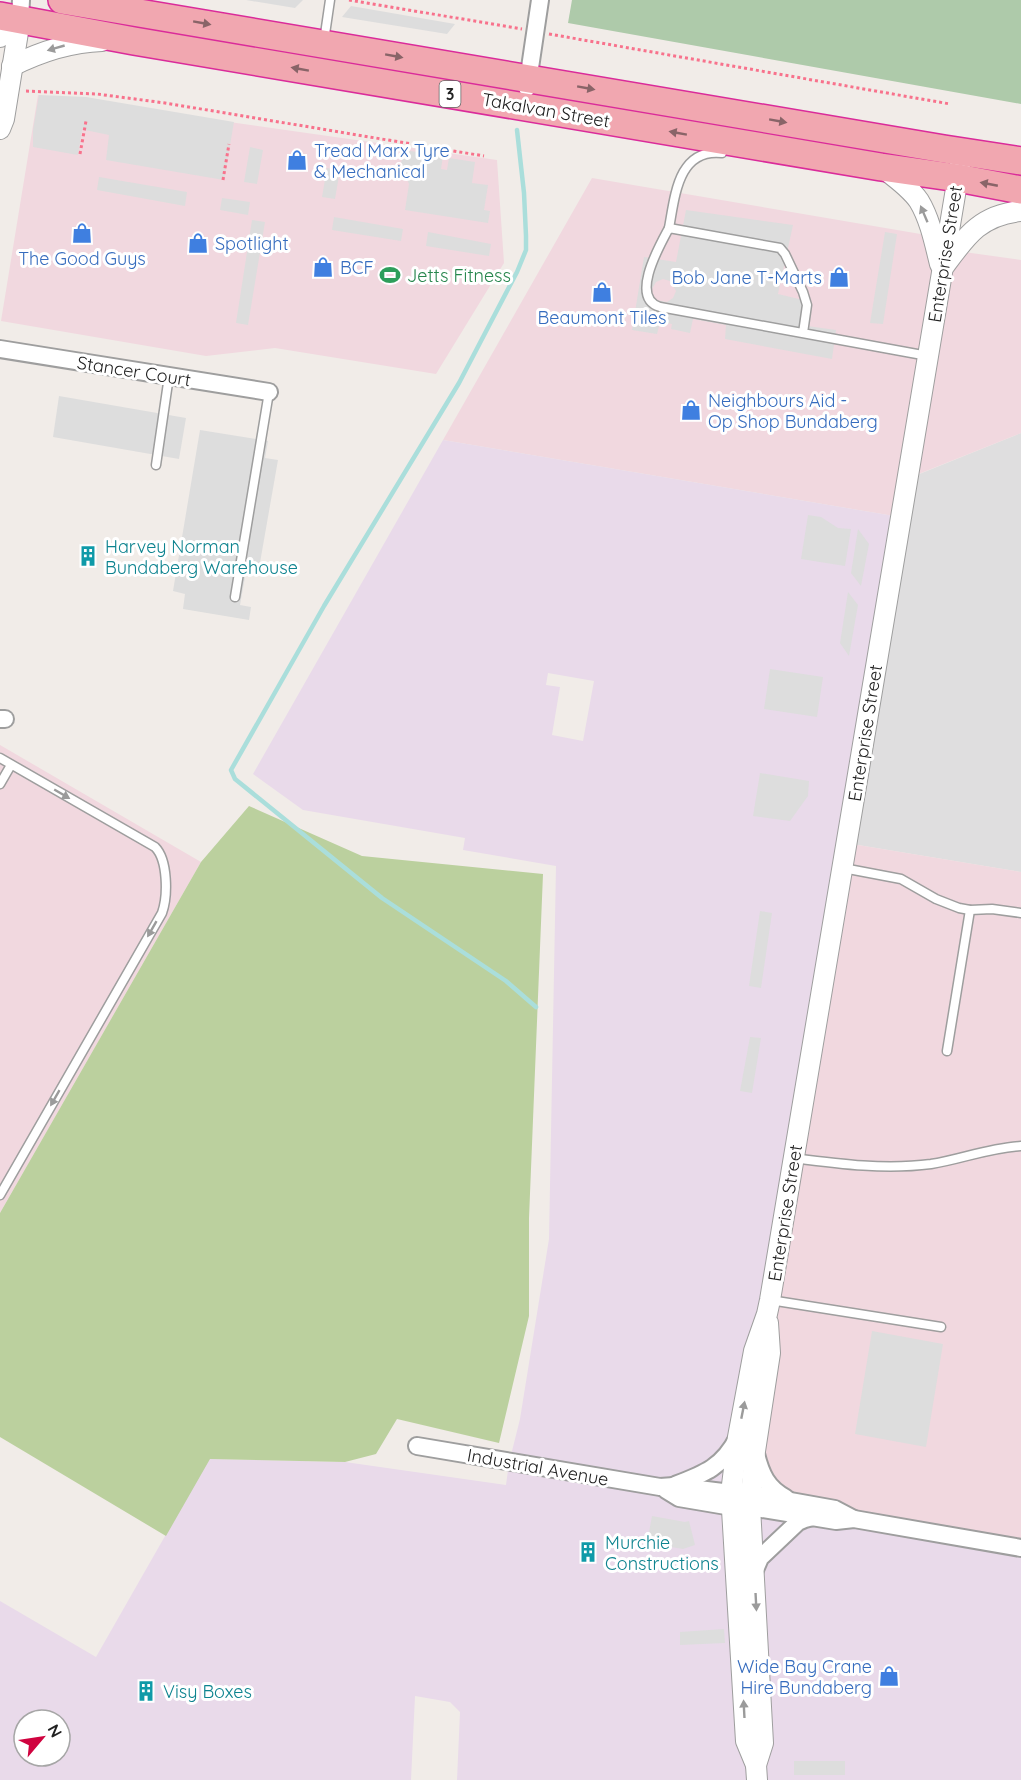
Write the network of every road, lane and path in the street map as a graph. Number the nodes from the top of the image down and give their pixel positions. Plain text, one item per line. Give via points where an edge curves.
1 (330, 0) edge
2 (349, 0) edge
3 (540, 0) edge
4 (68, 1) edge
5 (8, 15) edge
6 (535, 32) junction
7 (134, 41) junction
8 (324, 44) junction
9 (12, 66) junction
10 (529, 78) junction
11 (411, 87) junction
12 (23, 90) dead end
13 (950, 104) dead end
14 (525, 107) junction
15 (86, 121) dead end
16 (0, 129) edge
17 (229, 144) dead end
18 (728, 153) dead end
19 (80, 154) dead end
20 (484, 156) dead end
21 (816, 156) junction
22 (765, 157) dead end
23 (1020, 158) edge
24 (960, 165) junction
25 (881, 167) junction
26 (223, 180) dead end
27 (1021, 190) edge
28 (1021, 211) edge
29 (669, 228) junction
30 (942, 270) junction
31 (803, 333) junction
32 (0, 349) edge
33 (928, 356) junction
34 (169, 376) junction
35 (269, 392) joint
36 (156, 465) dead end
37 (235, 597) dead end
38 (0, 758) edge
39 (11, 765) junction
40 (0, 784) edge
41 (843, 868) junction
42 (970, 910) junction
43 (1021, 912) edge
44 (947, 1051) dead end
45 (1021, 1146) edge
46 (794, 1158) junction
47 (0, 1195) edge
48 (769, 1307) junction
49 (941, 1327) dead end
50 (738, 1437) junction
51 (417, 1446) dead end
52 (754, 1451) junction
53 (667, 1486) junction
54 (741, 1500) junction
55 (793, 1502) junction
56 (814, 1517) junction
57 (854, 1519) junction
58 (1021, 1548) edge
59 (754, 1572) junction
60 (757, 1773) edge

1 - 8 lane
2 - 6 path
3 - 6 street
4 -> 8 highway, Takalvan Street / 3 via 160,12
5 - 7 highway, Takalvan Street / 3
5 - 9 street
6 - 10 street
6 - 13 path
7 -> 9 street via 67,45
11 -> 7 highway, Takalvan Street / 3
8 -> 10 highway, Takalvan Street / 3
8 - 11 highway via 328,54 340,63 376,70
9 - 16 street
10 - 14 street
10 -> 24 highway, Takalvan Street / 3
11 - 14 highway, Takalvan Street / 3
12 - 20 path via 120,97
21 -> 14 highway, Takalvan Street / 3
15 - 19 path
17 - 26 path
18 - 29 lane via 703,154 684,170
21 - 22 lane
21 - 25 highway, Takalvan Street / 3
23 - 24 highway, Takalvan Street / 3
24 - 25 highway, Takalvan Street / 3
27 -> 24 highway, Takalvan Street / 3
24 - 30 street, Enterprise Street
30 -> 25 street via 919,201
28 - 30 street via 984,222 969,233
29 - 31 lane via 780,248 805,297
29 - 31 lane via 651,265 646,293 652,304
30 - 33 street, Enterprise Street
31 - 33 lane
32 - 34 street, Stancer Court
33 - 41 street, Enterprise Street
34 - 35 street, Stancer Court
34 - 36 lane
35 - 37 lane
38 - 39 lane
39 - 40 lane
39 -> 47 lane via 155,847 164,863 165,904
41 - 42 lane via 901,879 947,904
41 - 46 street, Enterprise Street
42 - 43 lane
42 - 44 lane
45 - 46 lane via 903,1167
46 - 48 street, Enterprise Street
48 - 49 lane
50 -> 48 street, Enterprise Street via 754,1351
48 - 52 street, Enterprise Street via 770,1353
50 - 53 street via 715,1467
50 - 54 street, Enterprise Street
51 - 53 street, Industrial Avenue
52 - 54 street, Enterprise Street
52 - 55 street via 767,1484
53 - 54 street, Industrial Avenue via 679,1498
54 - 55 street, Industrial Avenue
54 - 56 street, Industrial Avenue
54 - 59 street, Enterprise Street
60 -> 54 street, Enterprise Street via 746,1741
55 - 57 street, Industrial Avenue via 835,1509
56 - 57 street, Industrial Avenue
56 - 59 street via 798,1522 760,1558
57 - 58 street, Industrial Avenue
59 -> 60 street, Enterprise Street via 763,1743

